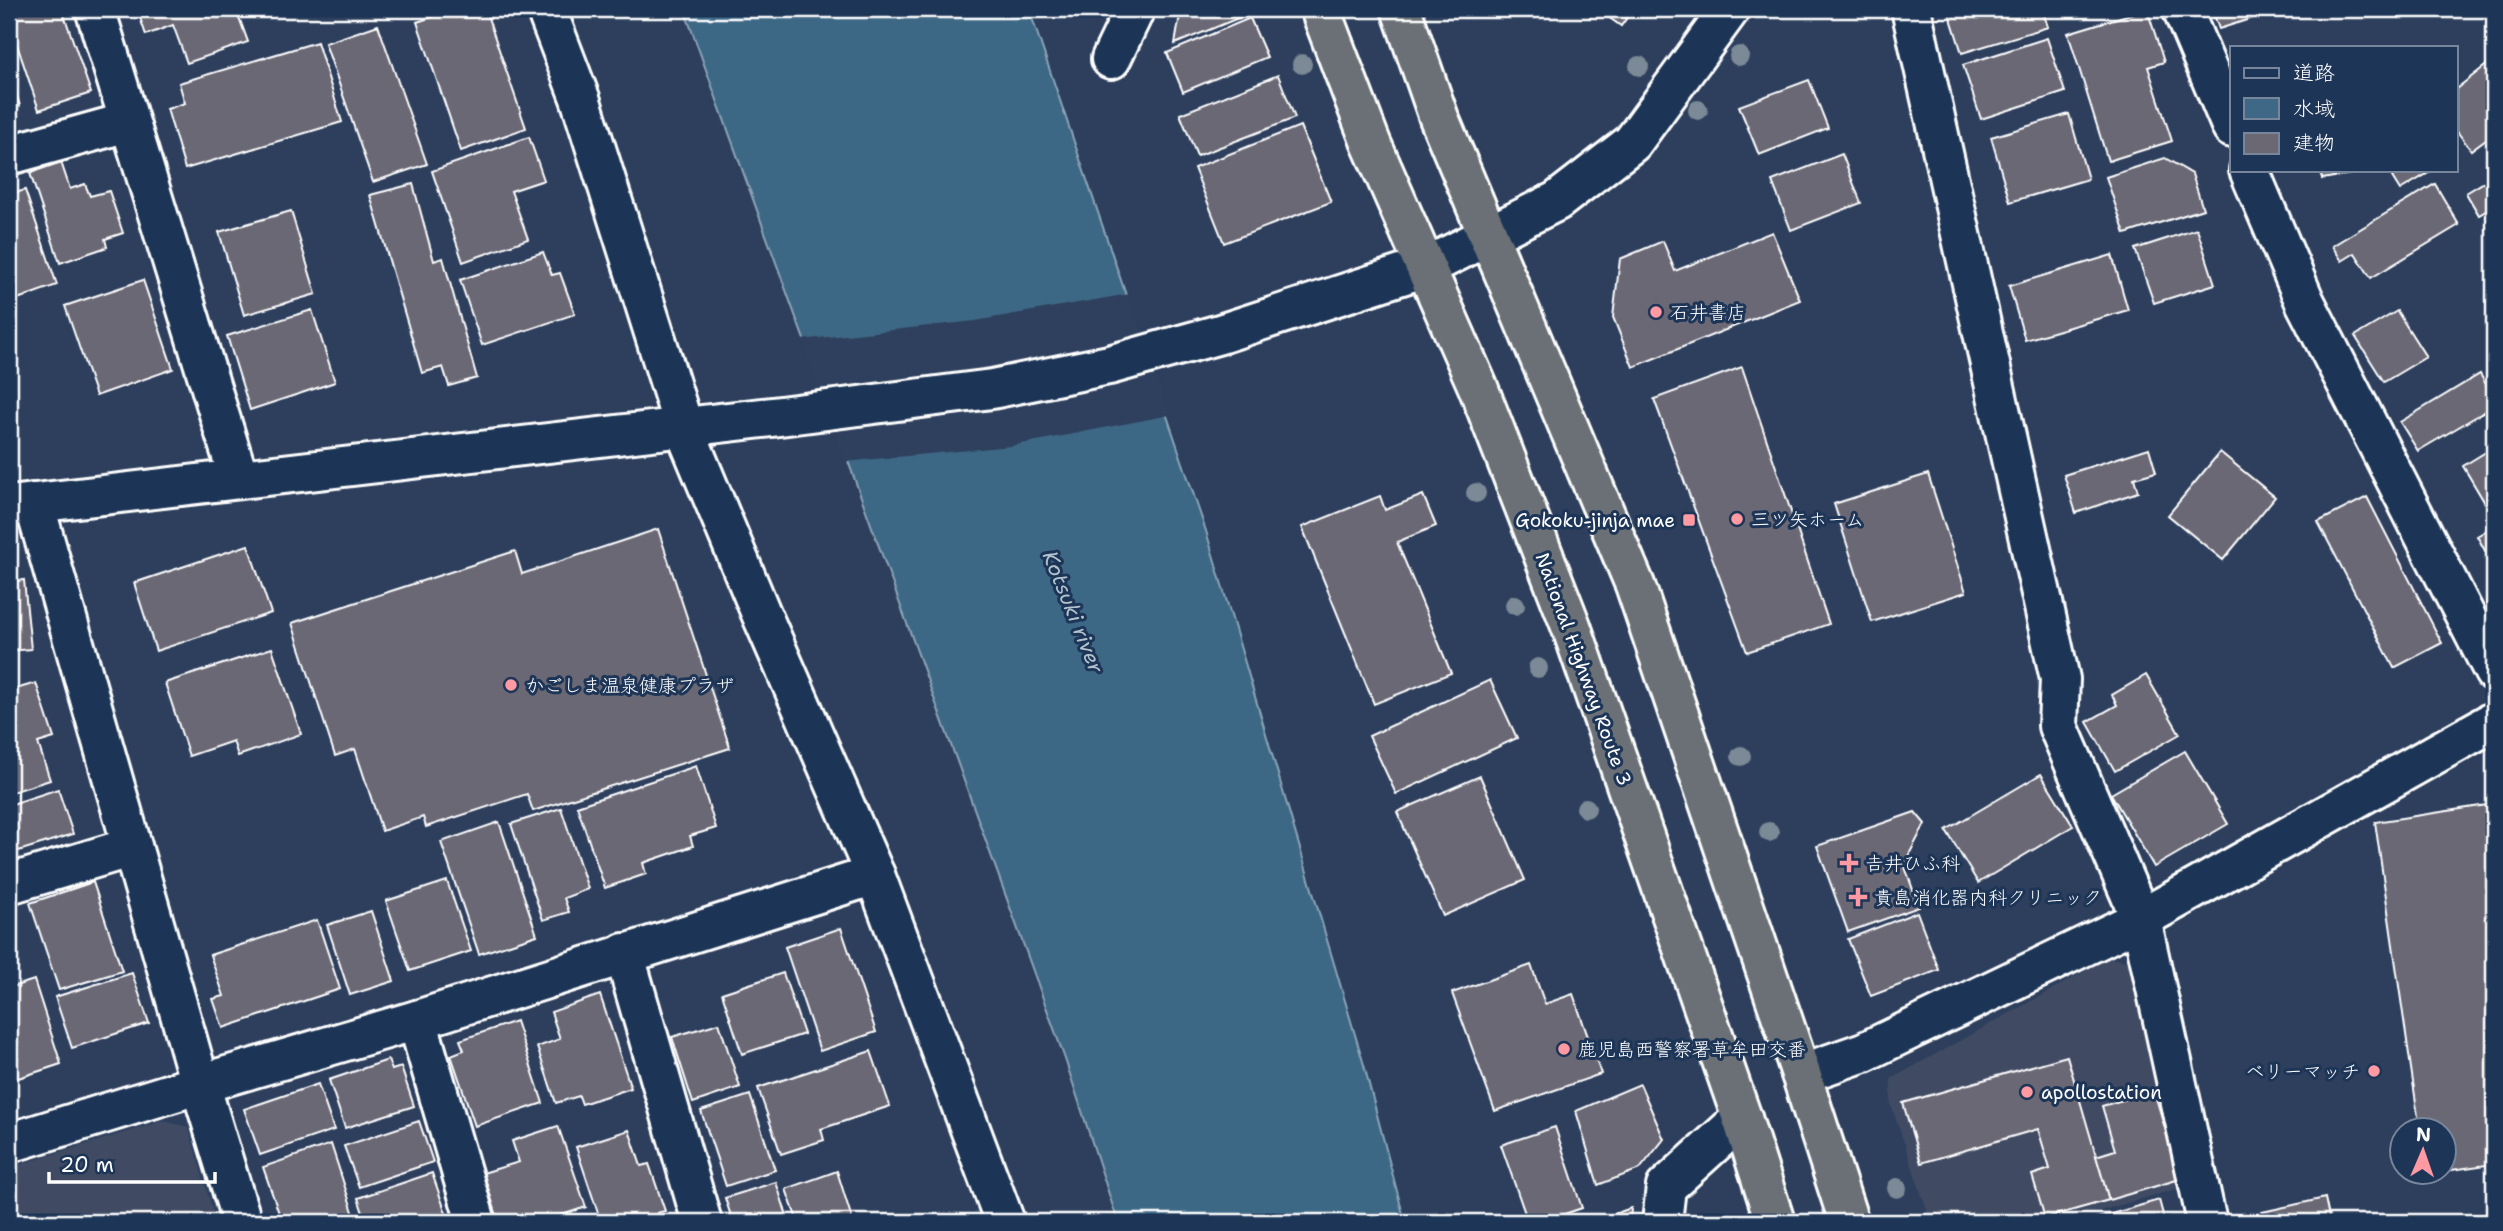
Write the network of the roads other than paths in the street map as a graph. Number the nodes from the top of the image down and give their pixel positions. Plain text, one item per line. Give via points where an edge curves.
1 (94, 9) edge
2 (546, 9) edge
3 (1135, 9) edge
4 (1320, 9) edge
5 (1401, 9) edge
6 (1730, 9) edge
7 (1911, 9) edge
8 (2182, 9) edge
9 (1111, 59) dead end
10 (128, 122) junction
11 (2230, 123) edge
12 (9, 155) edge
13 (2250, 172) edge
14 (1489, 237) junction
15 (1426, 267) junction
16 (684, 428) junction
17 (239, 479) junction
18 (21, 505) edge
19 (2494, 672) edge
20 (2494, 721) edge
21 (132, 847) junction
22 (875, 875) junction
23 (9, 884) edge
24 (2141, 919) junction
25 (624, 953) junction
26 (417, 1020) junction
27 (1801, 1074) junction
28 (200, 1083) junction
29 (1742, 1118) junction
30 (9, 1143) edge
31 (242, 1222) edge
32 (476, 1222) edge
33 (702, 1222) edge
34 (1005, 1222) edge
35 (1662, 1222) edge
36 (1775, 1222) edge
37 (1849, 1222) edge
38 (2207, 1222) edge

1 - 10 street
2 - 16 street via 580,98
3 - 9 street
4 - 15 highway, National Highway Route 3 via 1371,143
5 - 14 highway via 1439,118
6 - 14 street via 1632,143 1557,201
7 - 24 street via 2060,679 2058,726
8 - 11 street
10 - 12 street
10 - 17 street
13 - 19 street via 2305,302
14 - 15 street
14 - 27 highway via 1635,585
15 - 16 street via 1109,365 992,389
15 - 29 highway, National Highway Route 3 via 1571,626
16 - 17 street
16 - 22 street
17 - 18 street
18 - 21 street
20 - 24 street
21 - 23 street
21 - 28 street
22 - 25 street
22 - 34 street
24 - 27 street via 1864,1052
24 - 38 street
25 - 26 street
25 - 33 street
26 - 28 street
26 - 32 street
27 - 37 highway
28 - 30 street
28 - 31 street
29 - 35 street via 1666,1187
29 - 36 highway, National Highway Route 3

